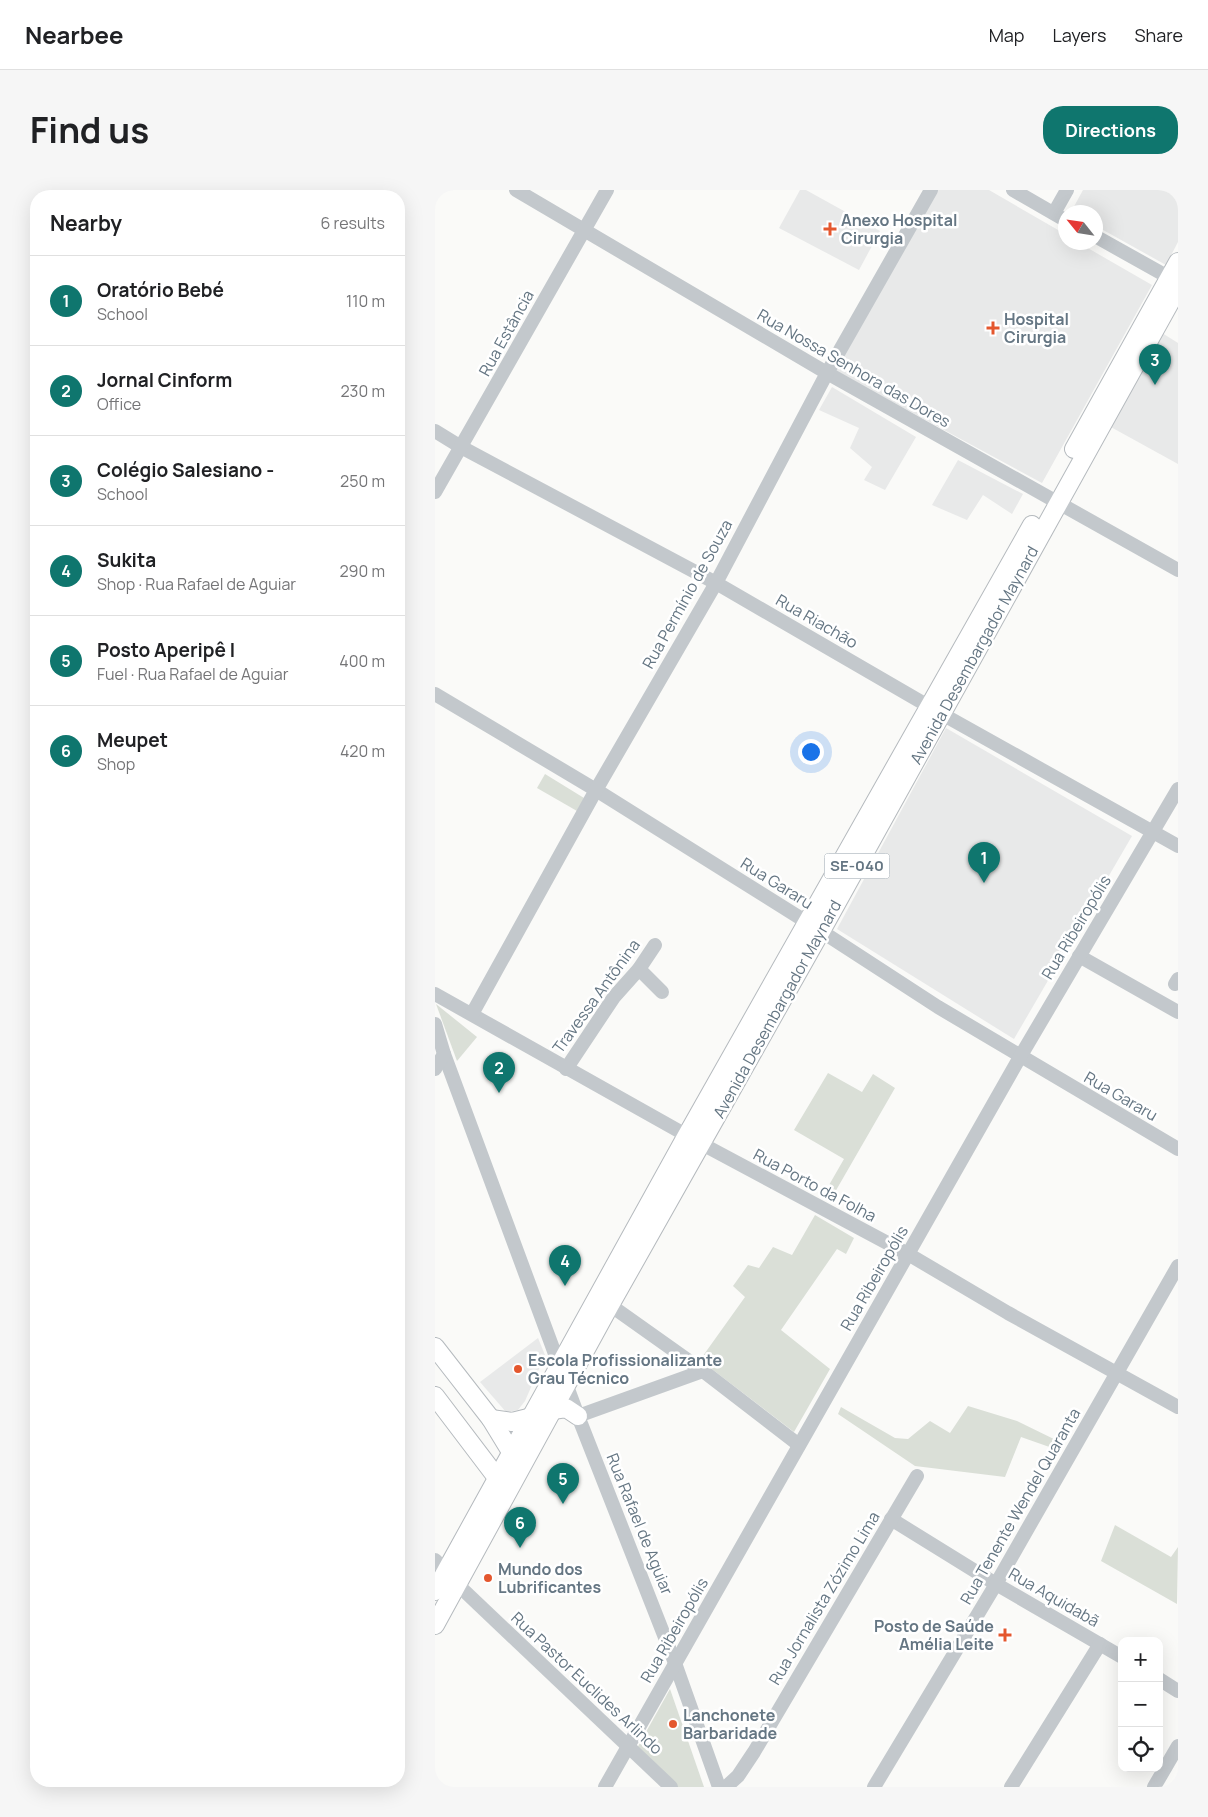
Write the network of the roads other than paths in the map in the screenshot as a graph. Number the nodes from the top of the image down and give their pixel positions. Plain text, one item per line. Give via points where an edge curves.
1 (516, 190) edge
2 (607, 190) edge
3 (931, 190) edge
4 (1013, 190) edge
5 (1067, 190) edge
6 (1063, 205) edge
7 (1058, 215) edge
8 (584, 230) junction
9 (1103, 241) edge
10 (1178, 262) edge
11 (1175, 283) edge
12 (827, 373) junction
13 (435, 431) edge
14 (461, 447) junction
15 (435, 492) edge
16 (1052, 501) junction
17 (1178, 570) edge
18 (716, 583) junction
19 (435, 694) edge
20 (936, 711) junction
21 (1178, 789) edge
22 (595, 790) junction
23 (1154, 832) junction
24 (1178, 846) edge
25 (814, 927) junction
26 (655, 945) dead end
27 (1079, 956) junction
28 (639, 969) junction
29 (662, 992) dead end
30 (435, 994) edge
31 (1178, 1012) edge
32 (472, 1014) junction
33 (435, 1024) edge
34 (444, 1054) junction
35 (1020, 1057) junction
36 (435, 1069) edge
37 (566, 1069) junction
38 (694, 1140) junction
39 (1178, 1149) edge
40 (908, 1254) junction
41 (1178, 1266) edge
42 (610, 1305) junction
43 (435, 1347) edge
44 (560, 1365) junction
45 (703, 1371) junction
46 (1117, 1372) junction
47 (567, 1386) junction
48 (435, 1396) edge
49 (1178, 1407) edge
50 (553, 1410) junction
51 (578, 1416) junction
52 (532, 1417) junction
53 (491, 1419) junction
54 (799, 1445) junction
55 (516, 1459) junction
56 (917, 1476) dead end
57 (502, 1486) junction
58 (891, 1519) junction
59 (446, 1572) edge
60 (996, 1584) junction
61 (435, 1592) edge
62 (435, 1625) edge
63 (1100, 1644) junction
64 (1118, 1655) edge
65 (675, 1663) junction
66 (1162, 1682) edge
67 (1178, 1691) edge
68 (1178, 1746) edge
69 (628, 1747) junction
70 (605, 1787) edge
71 (671, 1787) edge
72 (719, 1787) edge
73 (726, 1787) edge
74 (874, 1787) edge
75 (1011, 1787) edge
76 (1154, 1787) edge

1 - 8 street, Rua Nossa Senhora das Dores
2 - 8 street, Rua Estância
3 - 12 street, Rua Permínio de Souza
4 - 7 street
5 - 6 street
8 - 12 street, Rua Nossa Senhora das Dores
8 - 14 street, Rua Estância
9 - 11 street
10 - 11 main road, Avenida Desembargador Maynard / SE-040
11 - 16 main road, Avenida Desembargador Maynard / SE-040
12 - 16 street, Rua Nossa Senhora das Dores
12 - 18 street, Rua Permínio de Souza
13 - 14 street, Rua Riachão
14 - 15 street, Rua Estância
14 - 18 street, Rua Riachão
16 - 17 street, Rua Nossa Senhora das Dores
16 - 20 main road, Avenida Desembargador Maynard / SE-040
18 - 20 street, Rua Riachão
18 - 22 street, Rua Permínio de Souza
19 - 22 street, Rua Gararu
20 - 23 street, Rua Riachão
20 - 25 main road, Avenida Desembargador Maynard / SE-040
21 - 23 street, Rua Ribeiropólis
22 - 25 street, Rua Gararu
22 - 32 street, Rua Permínio de Souza
23 - 24 street, Rua Riachão
23 - 27 street, Rua Ribeiropólis
25 - 35 street, Rua Gararu
25 - 38 main road, Avenida Desembargador Maynard / SE-040
26 - 28 street, Travessa Antônina
27 - 31 street
27 - 35 street, Rua Ribeiropólis
28 - 29 street
28 - 37 street, Travessa Antônina via 614,997
30 - 32 street, Rua Porto da Folha
32 - 37 street, Rua Porto da Folha
33 - 34 street
34 - 36 street
34 - 44 street
35 - 39 street, Rua Gararu
35 - 40 street, Rua Ribeiropólis
37 - 38 street, Rua Porto da Folha
38 - 40 street, Rua Porto da Folha
38 - 42 main road, Avenida Desembargador Maynard / SE-040
38 - 44 main road, Avenida Desembargador Maynard / SE-040
40 - 46 street, Rua Porto da Folha
40 - 54 street, Rua Ribeiropólis
41 - 46 street, Rua Tenente Wendel Quaranta
42 - 45 street
42 - 47 main road, Avenida Desembargador Maynard / SE-040
43 - 53 main road
44 - 47 street, Rua Rafael de Aguiar
44 - 52 main road, Avenida Desembargador Maynard / SE-040
45 - 51 street
45 - 54 street
46 - 49 street, Rua Porto da Folha
46 - 60 street, Rua Tenente Wendel Quaranta
47 - 50 main road, Avenida Desembargador Maynard / SE-040
47 - 51 street, Rua Rafael de Aguiar
48 - 57 main road
50 - 51 main road via 566,1408
50 - 55 main road, Avenida Desembargador Maynard / SE-040
51 - 65 street, Rua Rafael de Aguiar
52 - 53 main road via 513,1422
52 - 55 main road, Avenida Desembargador Maynard / SE-040
53 - 55 main road
54 - 65 street, Rua Ribeiropólis
55 - 57 main road, Avenida Desembargador Maynard / SE-040
56 - 58 street, Rua Jornalista Zózimo Lima
57 - 59 main road, Avenida Desembargador Maynard / SE-040
58 - 60 street, Rua Aquidabã
58 - 73 street, Rua Jornalista Zózimo Lima via 754,1752
59 - 61 main road, Avenida Desembargador Maynard / SE-040
59 - 62 main road, Avenida Desembargador Maynard / SE-040
59 - 69 street, Rua Pastor Euclides Arlindo
60 - 63 street, Rua Aquidabã
60 - 74 street, Rua Tenente Wendel Quaranta
63 - 64 street, Rua Aquidabã
63 - 75 street
65 - 69 street, Rua Ribeiropólis
65 - 72 street, Rua Rafael de Aguiar
66 - 67 street
68 - 76 street
69 - 70 street, Rua Ribeiropólis
69 - 71 street, Rua Pastor Euclides Arlindo

